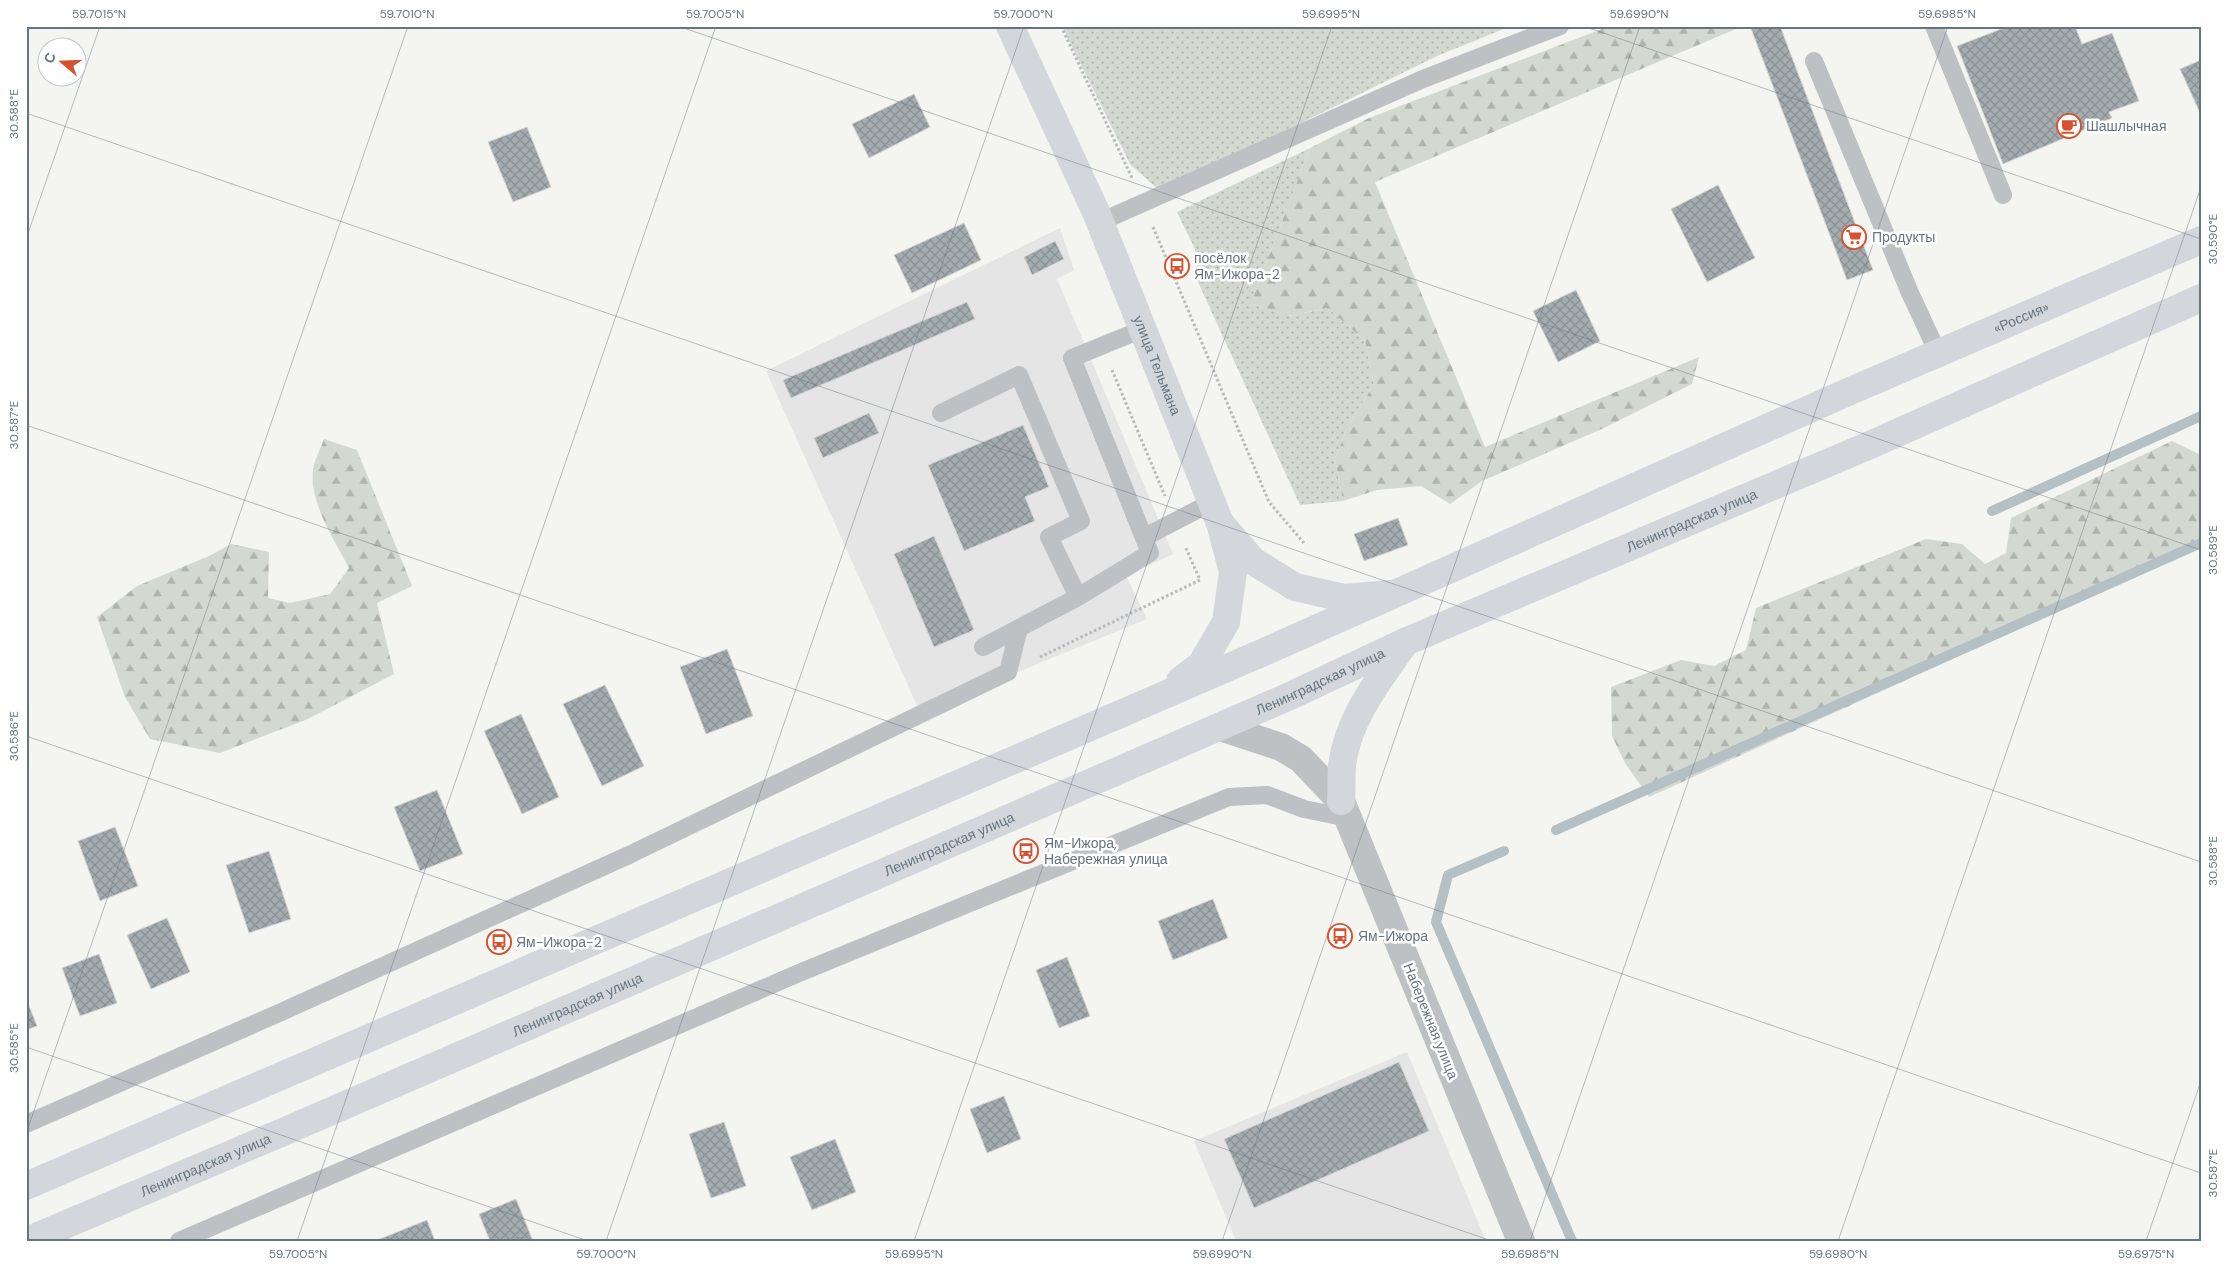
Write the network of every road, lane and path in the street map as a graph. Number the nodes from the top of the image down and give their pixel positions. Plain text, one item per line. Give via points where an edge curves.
1 (1010, 26) edge
2 (1062, 26) edge
3 (1560, 26) edge
4 (1934, 26) edge
5 (1814, 61) dead end
6 (2003, 194) dead end
7 (1144, 204) junction
8 (1100, 222) junction
9 (2201, 240) edge
10 (2201, 298) edge
11 (1143, 329) junction
12 (1938, 353) junction
13 (941, 413) dead end
14 (1216, 512) junction
15 (1145, 537) junction
16 (1304, 543) dead end
17 (1393, 594) junction
18 (1078, 597) junction
19 (1019, 628) junction
20 (1405, 642) junction
21 (983, 647) dead end
22 (1162, 696) junction
23 (1220, 727) junction
24 (1345, 809) junction
25 (26, 1124) edge
26 (26, 1186) edge
27 (27, 1241) edge
28 (179, 1241) edge
29 (1521, 1241) edge

1 - 8 main road, улица Тельмана
2 - 7 path
3 - 7 lane via 1422,80
4 - 6 lane
5 - 12 lane
7 - 8 lane
7 - 16 path via 1269,502
8 - 11 main road, улица Тельмана
9 - 12 main road, «Россия»
10 - 20 main road, Ленинградская улица via 1870,445
11 - 14 main road, улица Тельмана
11 - 15 lane via 1072,358
12 - 17 main road, «Россия»
13 - 18 lane via 1019,375 1081,521 1049,536
14 - 15 lane
14 - 17 main road, улица Тельмана via 1253,561 1295,587 1344,598
14 - 22 main road via 1233,572 1226,622 1200,665
15 - 18 lane via 1150,553
17 - 22 main road
18 - 19 lane
19 - 21 lane
19 - 25 lane via 1008,672 629,855
20 - 23 main road, Ленинградская улица
20 - 24 main road via 1360,710 1349,738 1342,765
22 - 26 main road
23 - 24 street via 1281,747 1301,759
23 - 27 main road, Ленинградская улица
24 - 28 lane via 1304,809 1267,795 1229,797 800,973
24 - 29 street, Набережная улица

